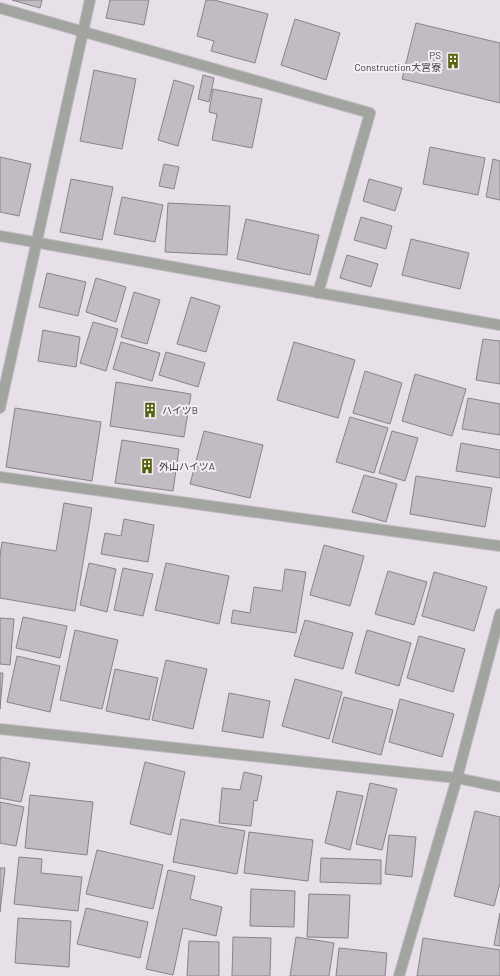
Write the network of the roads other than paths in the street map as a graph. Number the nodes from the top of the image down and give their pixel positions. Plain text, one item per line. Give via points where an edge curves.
1 (90, 0) edge
2 (0, 8) edge
3 (83, 31) junction
4 (0, 236) edge
5 (36, 243) junction
6 (318, 293) junction
7 (500, 325) edge
8 (0, 408) edge
9 (0, 477) edge
10 (500, 546) edge
11 (500, 614) edge
12 (0, 729) edge
13 (457, 778) junction
14 (500, 786) edge
15 (399, 976) edge

1 - 3 street
2 - 3 street
3 - 5 street
3 - 6 street via 370,113
4 - 5 street
5 - 6 street
5 - 8 street
6 - 7 street
9 - 10 street
11 - 13 street
12 - 13 street
13 - 14 street
13 - 15 street

